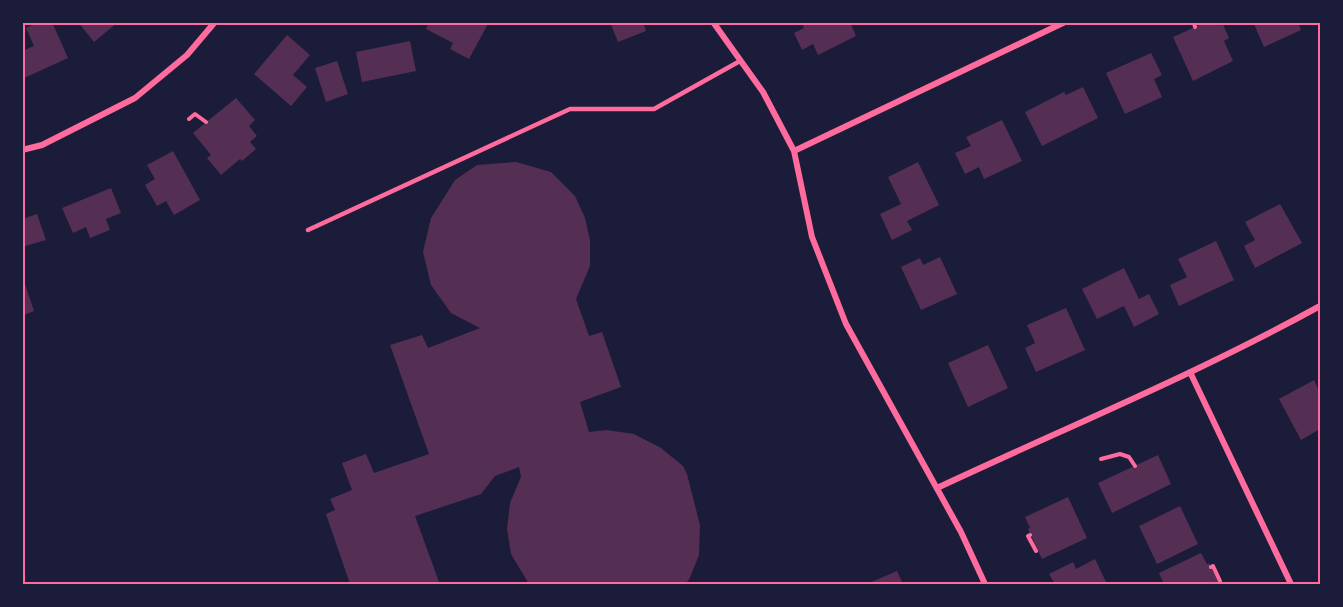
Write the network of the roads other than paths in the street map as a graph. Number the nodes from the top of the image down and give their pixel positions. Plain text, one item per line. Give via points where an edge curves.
1 (215, 22) edge
2 (714, 22) edge
3 (1065, 22) edge
4 (740, 61) junction
5 (22, 150) edge
6 (794, 151) junction
7 (308, 230) dead end
8 (1320, 306) edge
9 (1190, 372) junction
10 (937, 488) junction
11 (985, 585) edge
12 (1291, 585) edge

1 - 5 street via 187,55 135,98 42,145
2 - 4 street
3 - 6 street
4 - 6 street via 763,92
4 - 7 lane via 654,109 570,109
6 - 10 street via 812,237 846,324
8 - 9 street
9 - 10 street
9 - 12 street
10 - 11 street

